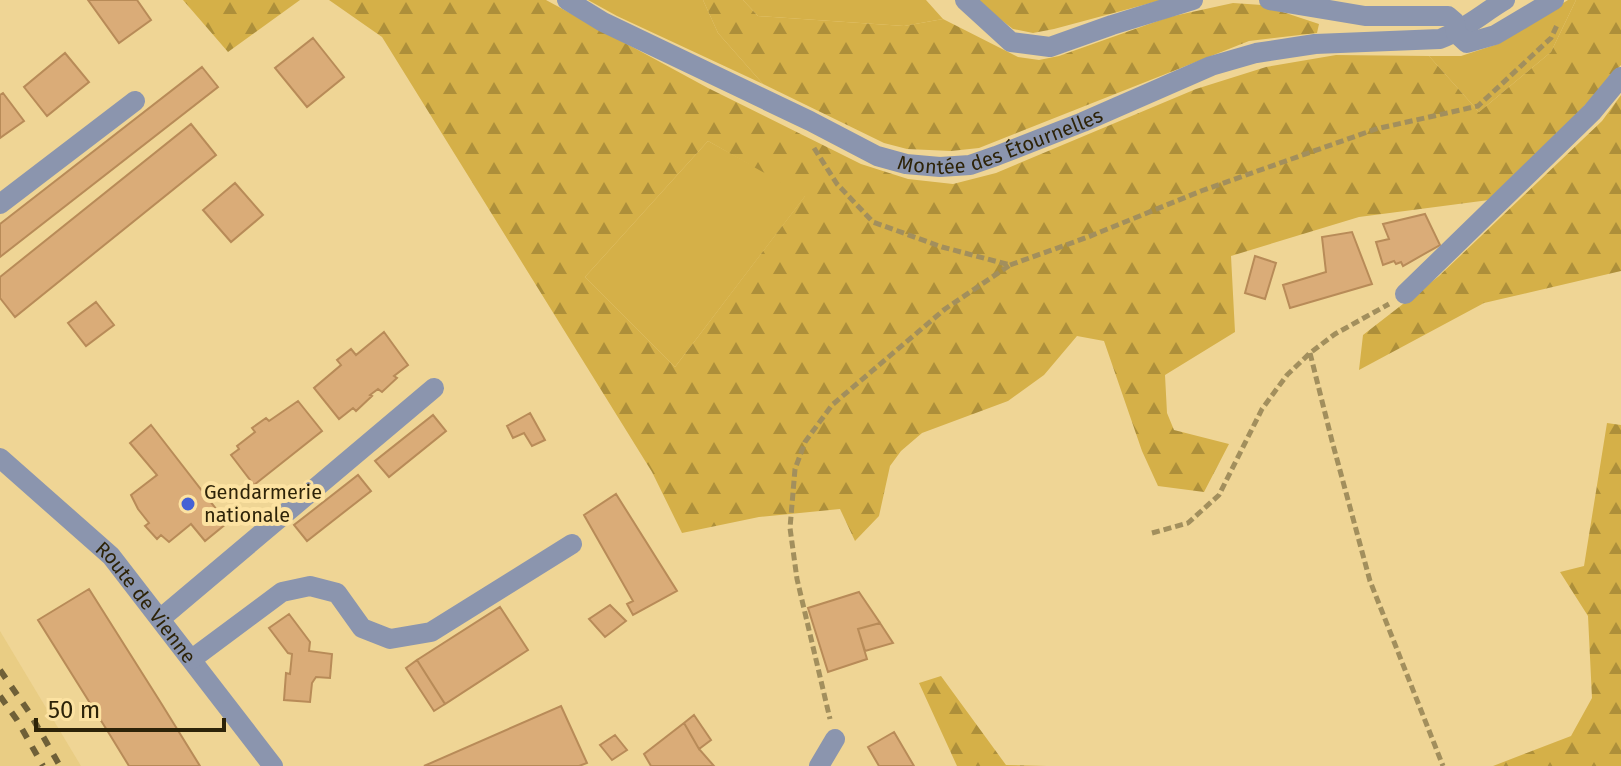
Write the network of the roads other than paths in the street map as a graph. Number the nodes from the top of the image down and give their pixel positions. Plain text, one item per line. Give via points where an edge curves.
1 (567, 0) edge
2 (965, 0) edge
3 (1193, 0) edge
4 (1269, 0) edge
5 (1505, 0) edge
6 (1558, 6) edge
7 (1456, 33) junction
8 (1621, 77) edge
9 (135, 101) dead end
10 (0, 204) edge
11 (1405, 294) road end
12 (434, 388) dead end
13 (0, 458) edge
14 (572, 544) dead end
15 (160, 619) junction
16 (192, 659) junction
17 (835, 739) road end
18 (273, 766) edge
19 (819, 766) edge

1 - 7 street, Montée des Étournelles via 877,156 940,167 970,165 1211,66 1256,53 1315,44 1440,39
2 - 3 street via 1011,42 1050,47
4 - 7 street via 1365,16 1448,16
5 - 7 street, Montée des Étournelles
6 - 7 street via 1467,43
8 - 11 street via 1592,112
9 - 10 street
12 - 15 street
13 - 15 street, Route de Vienne via 111,556
14 - 16 street via 431,632 390,639 362,628 337,593 310,586 282,592
15 - 16 street, Route de Vienne
16 - 18 street, Route de Vienne
17 - 19 street

